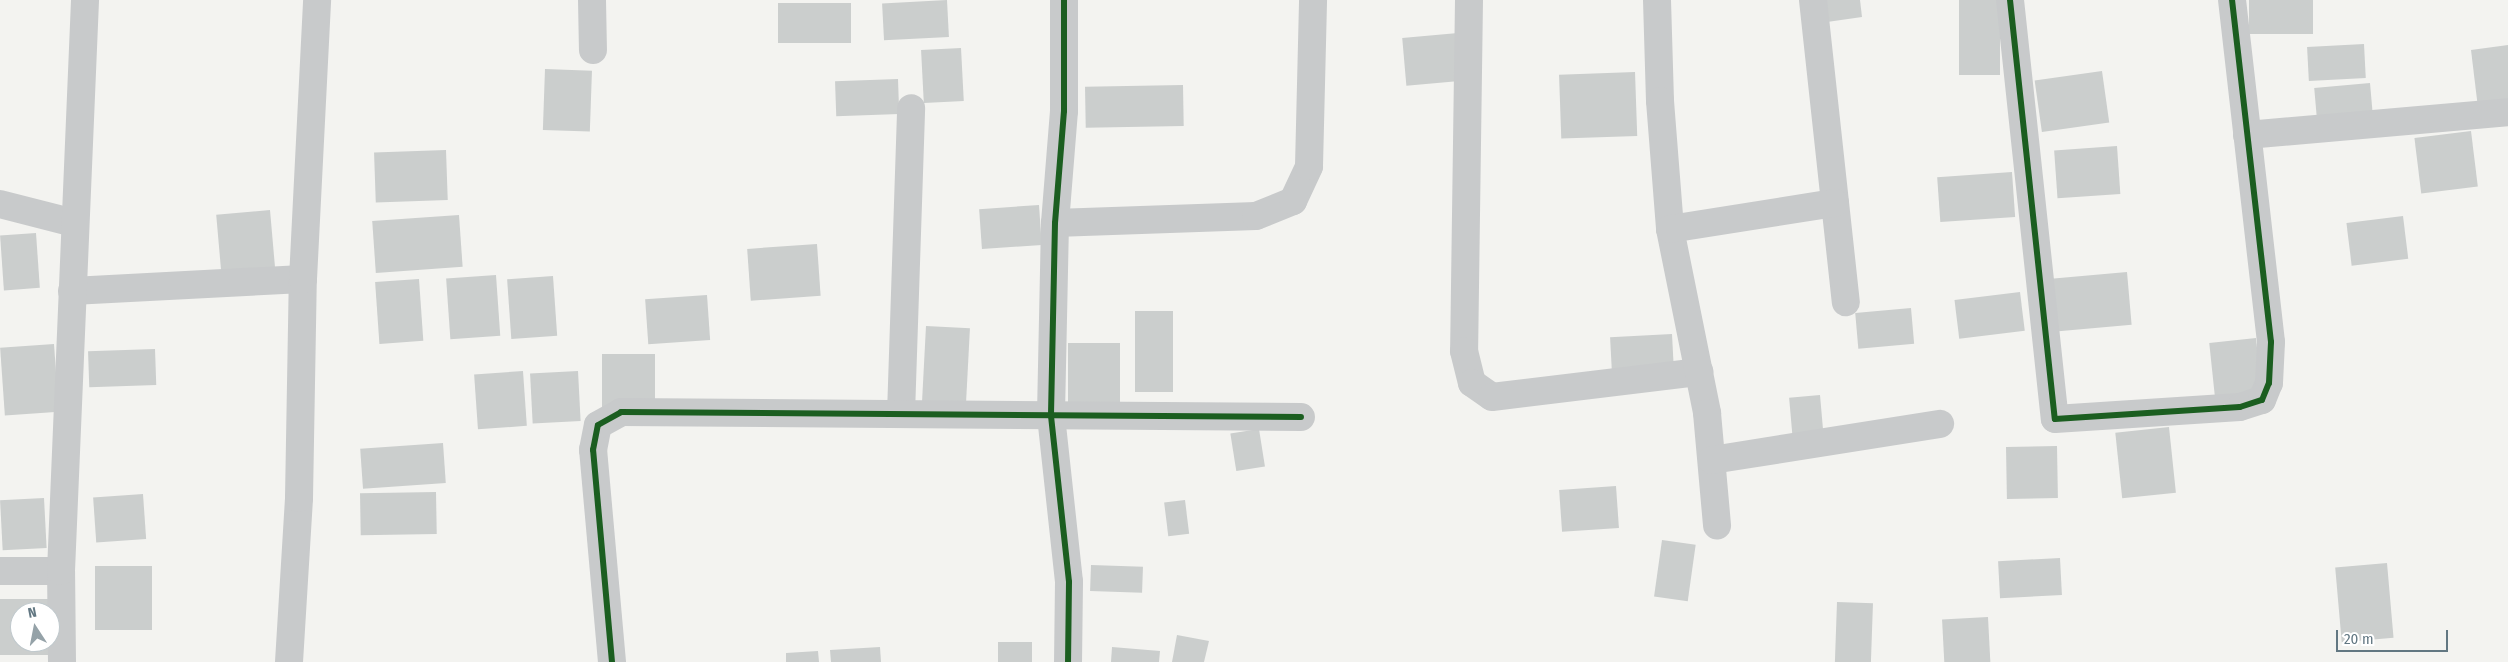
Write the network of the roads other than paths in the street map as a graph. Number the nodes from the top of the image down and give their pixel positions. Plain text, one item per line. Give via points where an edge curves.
1 (85, 0) edge
2 (317, 0) edge
3 (592, 0) edge
4 (1064, 0) edge
5 (1313, 0) edge
6 (1469, 0) edge
7 (1657, 0) edge
8 (1813, 0) edge
9 (2010, 0) edge
10 (2232, 0) edge
11 (593, 50) dead end
12 (911, 108) dead end
13 (2508, 112) edge
14 (2247, 135) junction
15 (1835, 203) junction
16 (0, 204) edge
17 (74, 223) junction
18 (1055, 223) junction
19 (1670, 229) junction
20 (303, 279) junction
21 (72, 291) junction
22 (1846, 302) dead end
23 (1699, 372) junction
24 (901, 414) junction
25 (1051, 416) junction
26 (1301, 417) dead end
27 (1940, 424) dead end
28 (1712, 460) junction
29 (1717, 526) dead end
30 (0, 571) edge
31 (61, 571) junction
32 (62, 662) edge
33 (289, 662) edge
34 (612, 662) edge
35 (1068, 662) edge

1 - 17 street via 82,141
2 - 20 street
3 - 11 street
4 - 18 street via 1064,111
5 - 18 street via 1309,166 1293,201 1256,216
6 - 23 street via 1464,351 1472,383 1492,397
7 - 19 street via 1660,101
8 - 15 street
9 - 14 street via 2055,419 2240,407 2262,400 2270,383 2271,342
10 - 14 street
12 - 24 street
13 - 14 street
15 - 19 street
15 - 22 street
16 - 17 street
17 - 21 street
18 - 25 street
19 - 23 street
20 - 21 street
20 - 33 street via 299,498
21 - 31 street
23 - 28 street
24 - 25 street
24 - 34 street via 621,412 598,424 593,450
25 - 26 street
25 - 35 street via 1069,582
27 - 28 street
28 - 29 street
30 - 31 street
31 - 32 street

